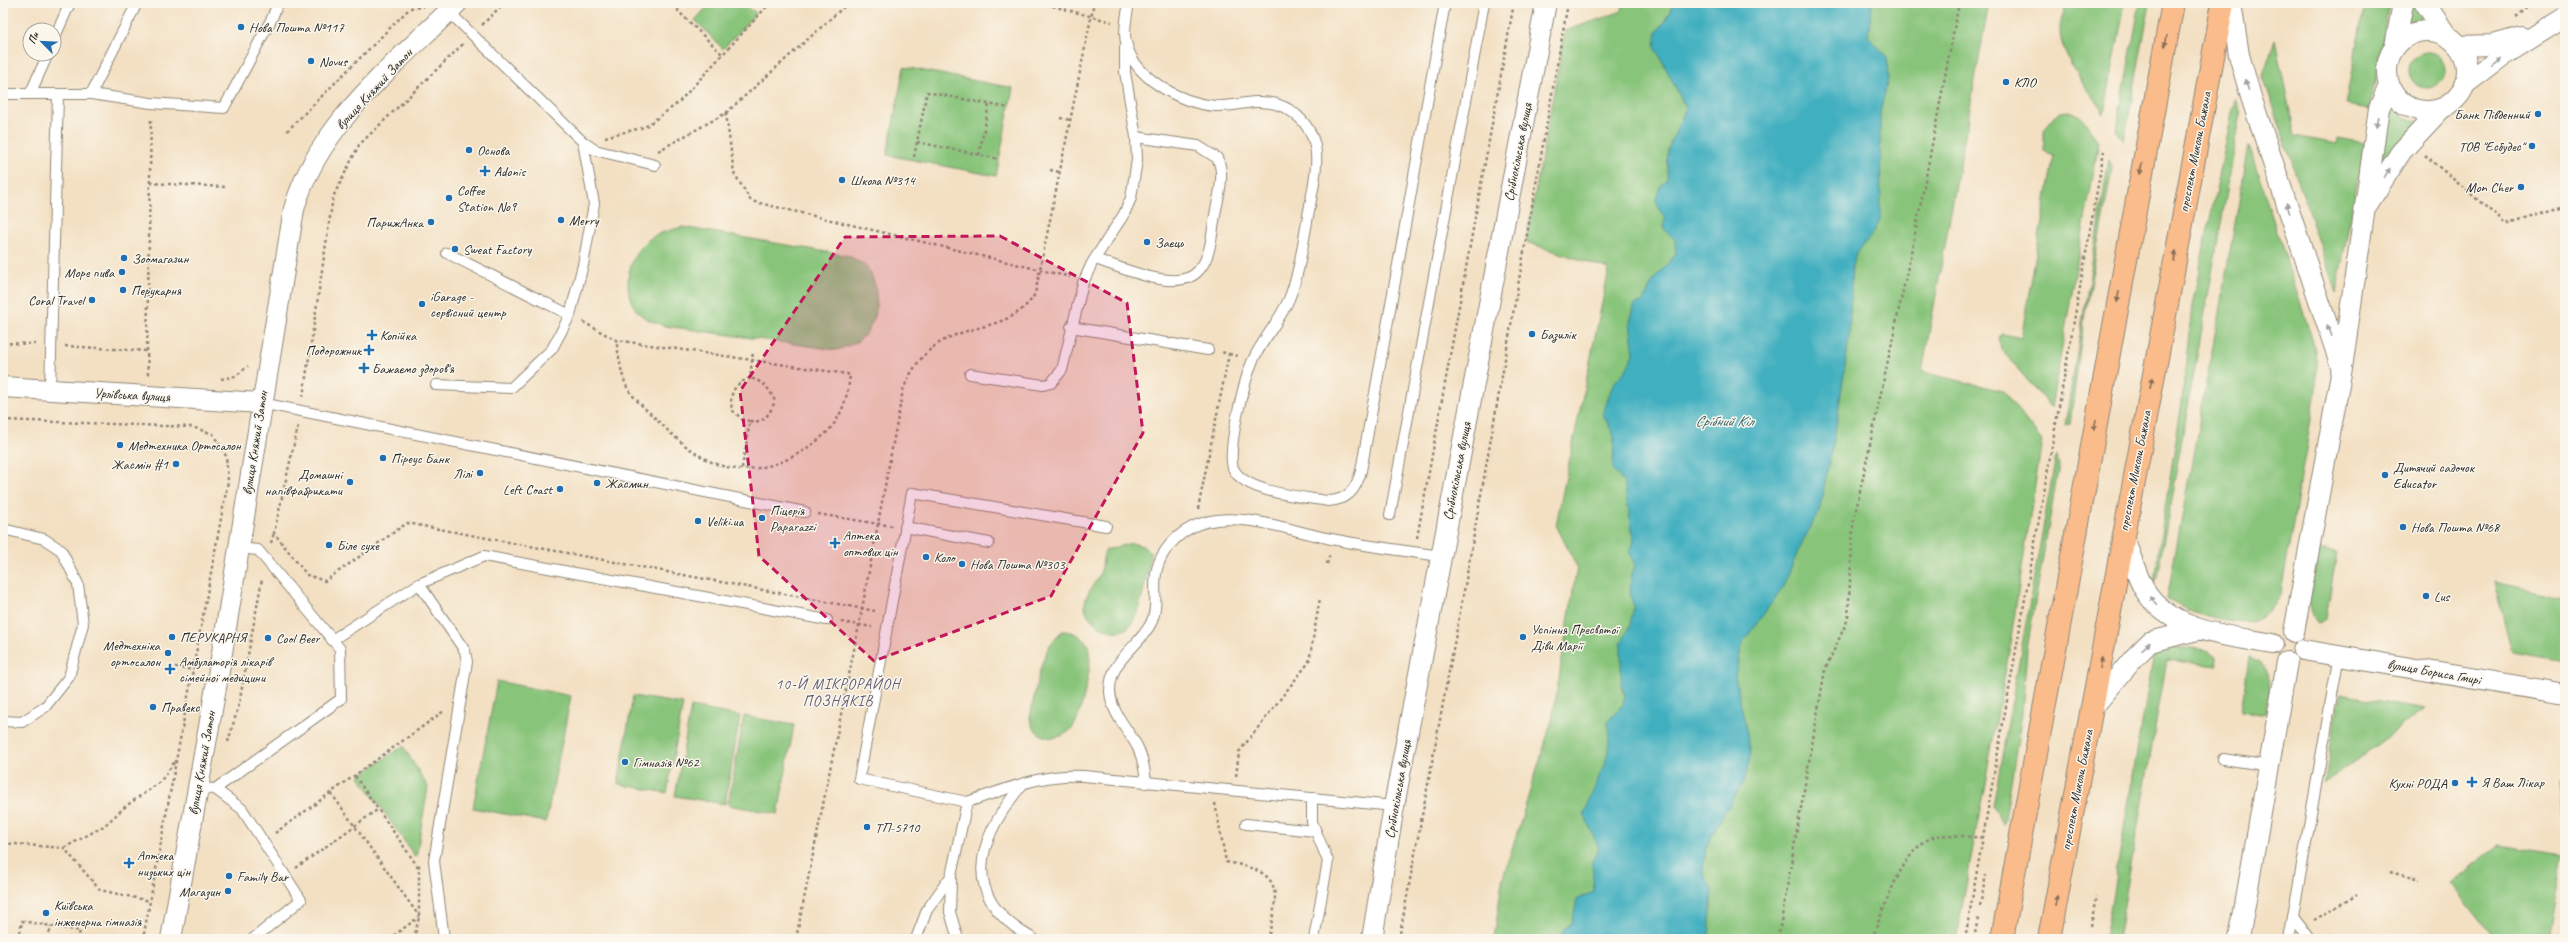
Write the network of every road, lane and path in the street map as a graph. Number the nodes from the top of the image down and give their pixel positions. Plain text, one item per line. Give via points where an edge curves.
1 (70, 3) edge
2 (137, 3) edge
3 (278, 3) edge
4 (504, 3) edge
5 (679, 3) edge
6 (770, 3) edge
7 (848, 3) edge
8 (1041, 3) edge
9 (1094, 3) edge
10 (1130, 3) edge
11 (1445, 3) edge
12 (1484, 3) edge
13 (1514, 3) edge
14 (1546, 3) edge
15 (1568, 3) edge
16 (1959, 3) edge
17 (2173, 3) edge
18 (2223, 3) edge
19 (2231, 3) edge
20 (2403, 3) edge
21 (2425, 3) edge
22 (2534, 3) edge
23 (445, 7) edge
24 (2565, 17) edge
25 (1090, 18) junction
26 (2513, 19) dead end
27 (62, 22) edge
28 (1127, 24) junction
29 (2548, 29) junction
30 (473, 35) junction
31 (1125, 41) junction
32 (2453, 41) junction
33 (2395, 46) junction
34 (723, 55) junction
35 (44, 62) edge
36 (2464, 85) junction
37 (2389, 86) junction
38 (3, 94) edge
39 (30, 94) junction
40 (91, 94) junction
41 (58, 95) junction
42 (151, 103) junction
43 (989, 104) junction
44 (1009, 108) dead end
45 (2441, 109) junction
46 (726, 113) junction
47 (1060, 118) dead end
48 (1070, 120) junction
49 (287, 131) dead end
50 (1136, 136) junction
51 (583, 142) junction
52 (917, 142) junction
53 (2104, 152) dead end
54 (654, 153) dead end
55 (979, 155) junction
56 (2425, 155) dead end
57 (914, 157) dead end
58 (999, 159) dead end
59 (654, 165) dead end
60 (1050, 170) dead end
61 (1060, 172) junction
62 (150, 183) junction
63 (226, 187) dead end
64 (2366, 206) junction
65 (2565, 206) edge
66 (447, 253) dead end
67 (1095, 259) junction
68 (1042, 270) junction
69 (1083, 282) junction
70 (570, 315) junction
71 (1071, 327) junction
72 (616, 340) junction
73 (3, 343) edge
74 (51, 345) junction
75 (1208, 350) joint
76 (147, 351) junction
77 (753, 352) dead end
78 (752, 361) junction
79 (248, 365) dead end
80 (2342, 368) junction
81 (970, 374) dead end
82 (155, 376) dead end
83 (307, 377) dead end
84 (750, 378) junction
85 (218, 380) dead end
86 (436, 385) dead end
87 (3, 387) edge
88 (50, 390) junction
89 (261, 403) junction
90 (3, 420) edge
91 (750, 422) junction
92 (742, 468) junction
93 (1202, 490) dead end
94 (805, 512) joint
95 (1390, 515) dead end
96 (877, 524) junction
97 (1106, 526) dead end
98 (905, 527) junction
99 (3, 529) edge
100 (274, 533) dead end
101 (2123, 534) junction
102 (989, 543) dead end
103 (238, 548) junction
104 (1414, 552) junction
105 (1441, 556) junction
106 (266, 560) junction
107 (419, 584) junction
108 (1320, 598) dead end
109 (827, 620) joint
110 (860, 625) junction
111 (886, 629) junction
112 (2197, 630) junction
113 (2294, 632) junction
114 (332, 640) junction
115 (2272, 644) junction
116 (2339, 655) junction
117 (2295, 656) junction
118 (175, 667) dead end
119 (193, 670) junction
120 (2565, 694) edge
121 (2093, 707) junction
122 (446, 710) dead end
123 (3, 721) edge
124 (226, 750) dead end
125 (176, 759) junction
126 (2223, 759) dead end
127 (2271, 766) junction
128 (355, 776) junction
129 (1146, 782) junction
130 (1022, 785) junction
131 (206, 788) junction
132 (1213, 789) junction
133 (331, 793) junction
134 (1312, 798) junction
135 (968, 802) junction
136 (1394, 806) junction
137 (1216, 809) dead end
138 (377, 810) junction
139 (1246, 824) dead end
140 (354, 827) junction
141 (1315, 831) junction
142 (1985, 838) junction
143 (263, 841) junction
144 (3, 843) edge
145 (64, 848) junction
146 (2390, 872) dead end
147 (1986, 875) dead end
148 (285, 876) junction
149 (951, 876) junction
150 (2420, 880) dead end
151 (2357, 895) dead end
152 (2096, 896) dead end
153 (150, 901) junction
154 (1980, 906) dead end
155 (419, 917) junction
156 (2293, 917) junction
157 (1978, 918) dead end
158 (51, 926) junction
159 (2091, 926) dead end
160 (2301, 927) junction
161 (19, 939) edge
162 (48, 939) edge
163 (78, 939) edge
164 (143, 939) edge
165 (171, 939) edge
166 (253, 939) edge
167 (389, 939) edge
168 (414, 939) edge
169 (444, 939) edge
170 (796, 939) edge
171 (916, 939) edge
172 (958, 939) edge
173 (1034, 939) edge
174 (1268, 939) edge
175 (1314, 939) edge
176 (1372, 939) edge
177 (1399, 939) edge
178 (1778, 939) edge
179 (1872, 939) edge
180 (1965, 939) edge
181 (1974, 939) edge
182 (2002, 939) edge
183 (2049, 939) edge
184 (2239, 939) edge
185 (2289, 939) edge
186 (2310, 939) edge

1 - 27 lane
2 - 40 lane
3 - 42 lane via 224,108
4 - 30 path
5 - 34 path via 678,11
6 - 34 path
7 - 46 path
8 - 25 path
9 - 25 path
10 - 28 lane
11 - 31 lane via 1361,471 1357,485 1349,495 1339,501 1257,487 1243,481 1230,461 1253,361 1288,300 1298,270 1316,172 1318,150 1312,133 1288,110 1273,103 1215,106 1192,101 1174,93 1154,82 1140,69 1130,56
12 - 95 lane
13 - 104 path
14 - 105 street, Срібнокільська вулиця
15 - 177 path via 1464,591
16 - 178 path via 1916,234 1853,524 1848,619 1826,670
17 -> 182 highway
101 -> 18 highway, проспект Миколи Бажана
80 -> 19 street via 2251,97 2239,55
20 - 33 street
21 - 32 street
22 - 26 path
23 - 30 lane
23 - 49 path via 410,8
23 - 89 street, вулиця Княжий Затон via 351,109 323,145 307,173 294,209
24 - 29 street
25 - 28 path
25 - 48 path
28 - 31 lane
29 - 32 street via 2493,45
36 -> 29 street via 2501,57
30 - 51 lane
30 - 83 path via 359,145 333,197
31 - 50 lane via 1126,80
32 - 33 street via 2429,31 2410,34
32 - 36 street via 2465,58 2467,72
33 - 37 street via 2388,58 2386,72
34 - 51 path via 678,103 645,127
35 - 39 lane
36 - 45 street via 2455,99
37 - 45 street via 2397,99 2410,108 2426,111
37 -> 64 street via 2379,108 2367,183
38 - 39 lane
39 - 41 lane
40 - 41 lane
40 - 42 lane
41 - 74 lane
42 - 62 path
43 - 44 path
43 - 52 path via 927,92
43 - 55 path
64 -> 45 street via 2401,152
46 - 54 path
46 - 68 path via 734,173 751,201
47 - 48 path
48 - 61 path
50 - 67 lane via 1136,172 1131,198 1124,214
50 - 67 lane via 1198,146 1218,158 1222,176 1209,250 1200,270 1185,280 1176,281 1155,278
51 - 59 lane via 595,150
51 - 70 lane via 594,204 583,265
52 - 55 path
52 - 57 path
53 - 142 path
55 - 58 path
56 - 65 path via 2506,224
60 - 61 path
61 - 68 path
62 - 63 path
62 - 76 path
64 - 80 street
66 - 70 lane
67 - 69 lane
68 - 69 path
68 - 96 path via 1035,294 1022,311 1012,317 947,337 926,352 910,373 899,406
69 - 71 lane
70 - 72 path
70 - 86 lane via 552,349 511,388
71 - 75 lane
71 - 81 lane via 1062,370 1051,383 1035,385
72 - 78 path
72 - 92 path via 622,373 635,400 694,452 720,465
73 - 74 path
74 - 76 path
74 - 88 lane
75 - 93 path via 1229,354
76 - 82 path via 147,375
77 - 78 path
78 - 84 path
78 - 92 path via 850,376 847,396 828,430 800,452 780,462 770,466
79 - 85 path via 236,376
80 - 113 street
84 - 91 path via 733,388 730,399 732,410 743,420
84 - 91 path via 761,381 770,390 774,401 771,411 764,420
87 - 88 street, Урлівська вулиця
88 - 89 street, Урлівська вулиця
89 - 94 lane
89 - 103 street, вулиця Княжий Затон
90 - 119 path via 192,427 213,434 226,456 228,481
91 - 92 path
94 - 96 path
96 - 98 path
96 - 110 path
97 - 98 lane via 912,493
98 - 102 lane
98 - 111 lane
99 - 123 lane via 44,539 61,550 78,584 83,624 70,677 45,707 22,722
100 - 106 path
112 -> 101 street via 2157,606 2144,588
121 -> 101 highway, проспект Миколи Бажана
103 - 106 lane via 258,550
103 - 131 street, вулиця Княжий Затон
104 - 105 lane
104 - 129 lane via 1330,539 1245,520 1210,522 1183,532 1169,546 1159,563 1154,586 1152,620 1139,640 1121,658 1112,677 1111,700 1115,713 1140,752
105 - 136 street, Срібнокільська вулиця
106 - 114 lane
106 - 124 path via 239,704
107 - 109 lane via 484,556
107 - 114 lane
107 - 169 lane via 465,651 467,662 434,861
108 - 132 path via 1309,662 1239,752 1236,782 1214,781
109 - 110 path
110 - 111 path
110 - 170 path
111 - 135 lane via 859,779
112 - 115 street
121 -> 112 street via 2150,642
113 - 115 street via 2279,633
113 - 117 street via 2302,638
114 - 131 lane via 340,650 341,699
115 - 117 street via 2276,656
116 - 117 street, вулиця Бориса Гмирі
116 - 120 street, вулиця Бориса Гмирі
116 - 156 lane
117 - 127 street
118 - 119 path
119 - 125 path
183 -> 121 highway, проспект Миколи Бажана
122 - 128 path
125 - 145 path via 160,782 126,806 104,826
125 - 153 path
126 - 127 lane
127 - 184 street
128 - 133 path
128 - 138 path
129 - 130 lane via 1060,775 1038,778
129 - 132 lane
130 - 135 lane
130 - 173 lane via 995,820 986,842 982,863 983,883 990,901 1002,917
131 - 143 lane via 242,809
131 - 165 street, вулиця Княжий Затон
132 - 134 lane
133 - 140 path
133 - 143 path
134 - 136 lane
134 - 141 lane via 1310,812
135 - 149 lane
136 - 176 street, Срібнокільська вулиця
137 - 174 path via 1226,862 1260,870 1270,880 1275,892
138 - 140 path
138 - 155 path via 418,868
139 - 141 lane
140 - 148 path
140 - 155 path
141 - 175 lane via 1328,861
142 - 179 path via 1938,836 1916,848 1897,876
142 - 180 path
143 - 148 lane
144 - 145 path
145 - 153 path via 100,890
146 - 150 path
147 - 154 path
148 - 166 lane via 301,900
149 - 171 lane via 926,910
149 - 172 lane via 950,912
151 - 160 path
152 - 159 path
153 - 164 path
155 - 167 path
155 - 168 path
156 - 160 lane
156 - 185 lane
157 - 181 path
158 - 161 path via 22,921
158 - 162 path
158 - 163 path via 80,931
160 - 186 lane

